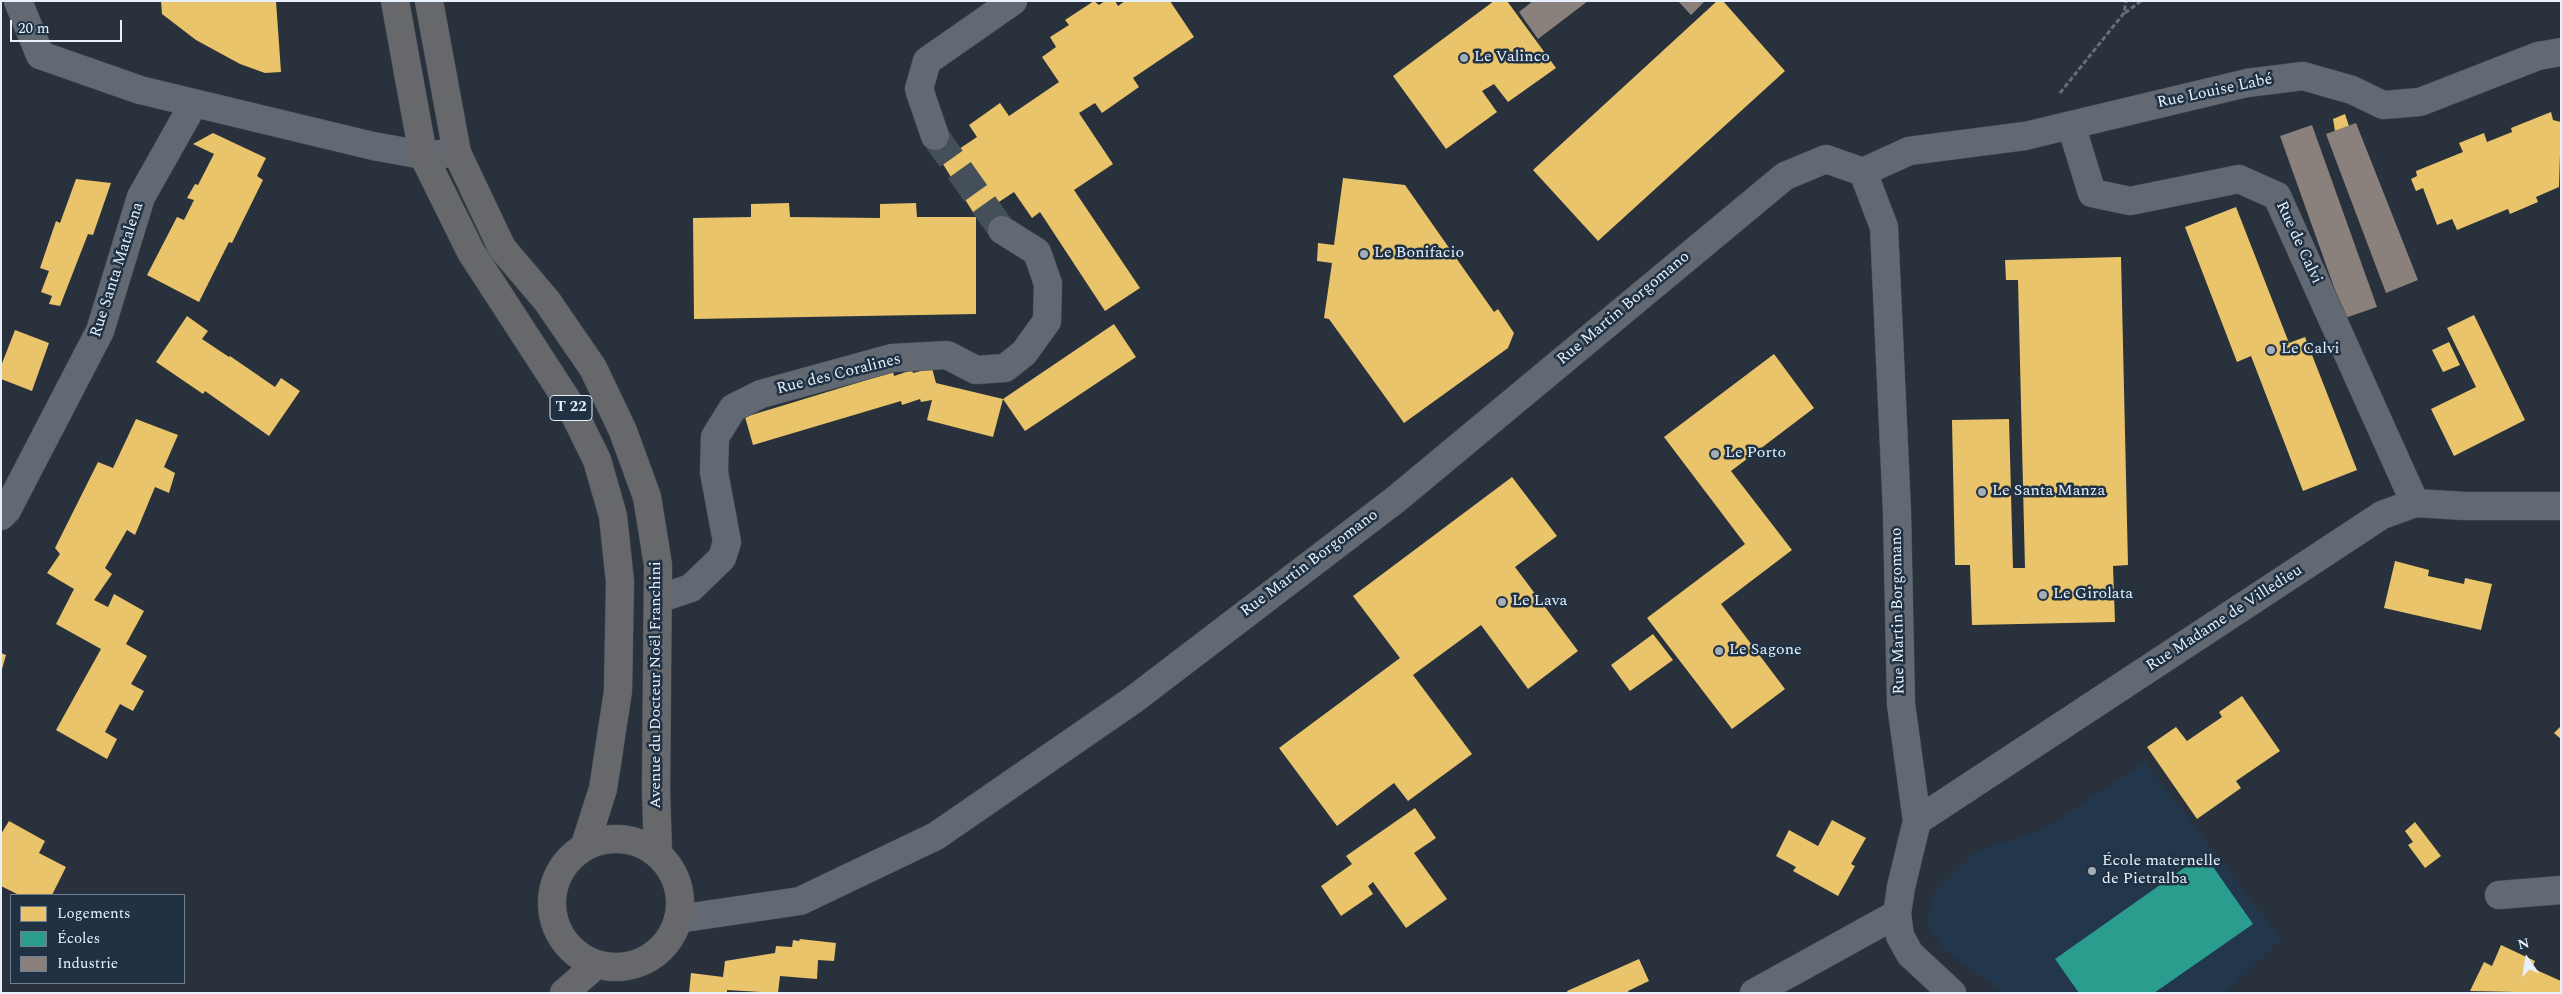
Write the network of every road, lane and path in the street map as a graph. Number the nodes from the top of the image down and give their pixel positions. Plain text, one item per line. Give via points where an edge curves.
1 (18, 1) edge
2 (395, 1) edge
3 (429, 1) edge
4 (1013, 1) edge
5 (2126, 1) edge
6 (2141, 1) edge
7 (2124, 13) junction
8 (2561, 52) edge
9 (194, 103) junction
10 (2071, 124) junction
11 (935, 136) tunnel mouth
12 (2025, 136) junction
13 (457, 153) junction
14 (423, 155) junction
15 (1863, 172) junction
16 (1002, 230) tunnel mouth
17 (2415, 503) junction
18 (2561, 506) edge
19 (1, 516) edge
20 (658, 599) junction
21 (1917, 821) junction
22 (585, 845) junction
23 (658, 854) junction
24 (2561, 890) edge
25 (2498, 895) dead end
26 (1897, 914) junction
27 (678, 919) junction
28 (597, 964) junction
29 (564, 993) edge
30 (1754, 993) edge
31 (1952, 993) edge

1 - 9 street via 40,55 140,90
2 - 14 main road, T 22
3 - 13 main road, Avenue du Docteur Noël Franchini / T 22
4 - 11 street via 926,61 919,89
5 - 7 path
6 - 7 path
7 - 12 path
8 - 10 street, Rue Louise Labé via 2538,56 2420,102 2382,105 2352,90 2302,76 2247,82
9 - 14 street
9 - 19 street, Rue Santa Matalena via 141,197 100,331
10 - 12 street, Rue Louise Labé
10 - 17 street, Rue de Calvi via 2092,193 2130,201 2239,178 2277,196
12 - 15 street, Rue Louise Labé via 1909,151
13 - 14 street
13 - 20 main road, Avenue du Docteur Noël Franchini / T 22 via 502,248 547,301 593,368 623,431 647,497 658,565
14 - 22 main road, T 22 via 471,252 569,404 597,460 613,516 620,582 618,691 603,789
15 - 21 street, Rue Martin Borgomano via 1884,227 1897,512 1901,704
15 - 27 street, Rue Martin Borgomano via 1826,159 1785,176 1395,500 1133,700 936,836 800,901
16 - 20 street, Rue des Coralines via 1037,252 1048,284 1047,321 1024,353 1005,368 976,370 947,355 892,358 761,394 733,408 715,437 714,472 727,542 722,558 691,588
17 - 18 street, Rue Madame de Villedieu
17 - 21 street, Rue Madame de Villedieu via 2382,515
20 - 23 main road, Avenue du Docteur Noël Franchini / T 22
21 - 26 street, Rue Martin Borgomano via 1900,888
22 - 23 main road via 624,838
22 - 28 main road via 568,859 556,877 551,898 552,912 562,939 577,955
23 - 27 main road via 670,867 678,884
24 - 25 street
26 - 30 street
26 - 31 street, Rue Martin Borgomano via 1900,936 1910,954
27 - 28 main road via 670,938 656,953 637,963 617,967
28 - 29 main road

